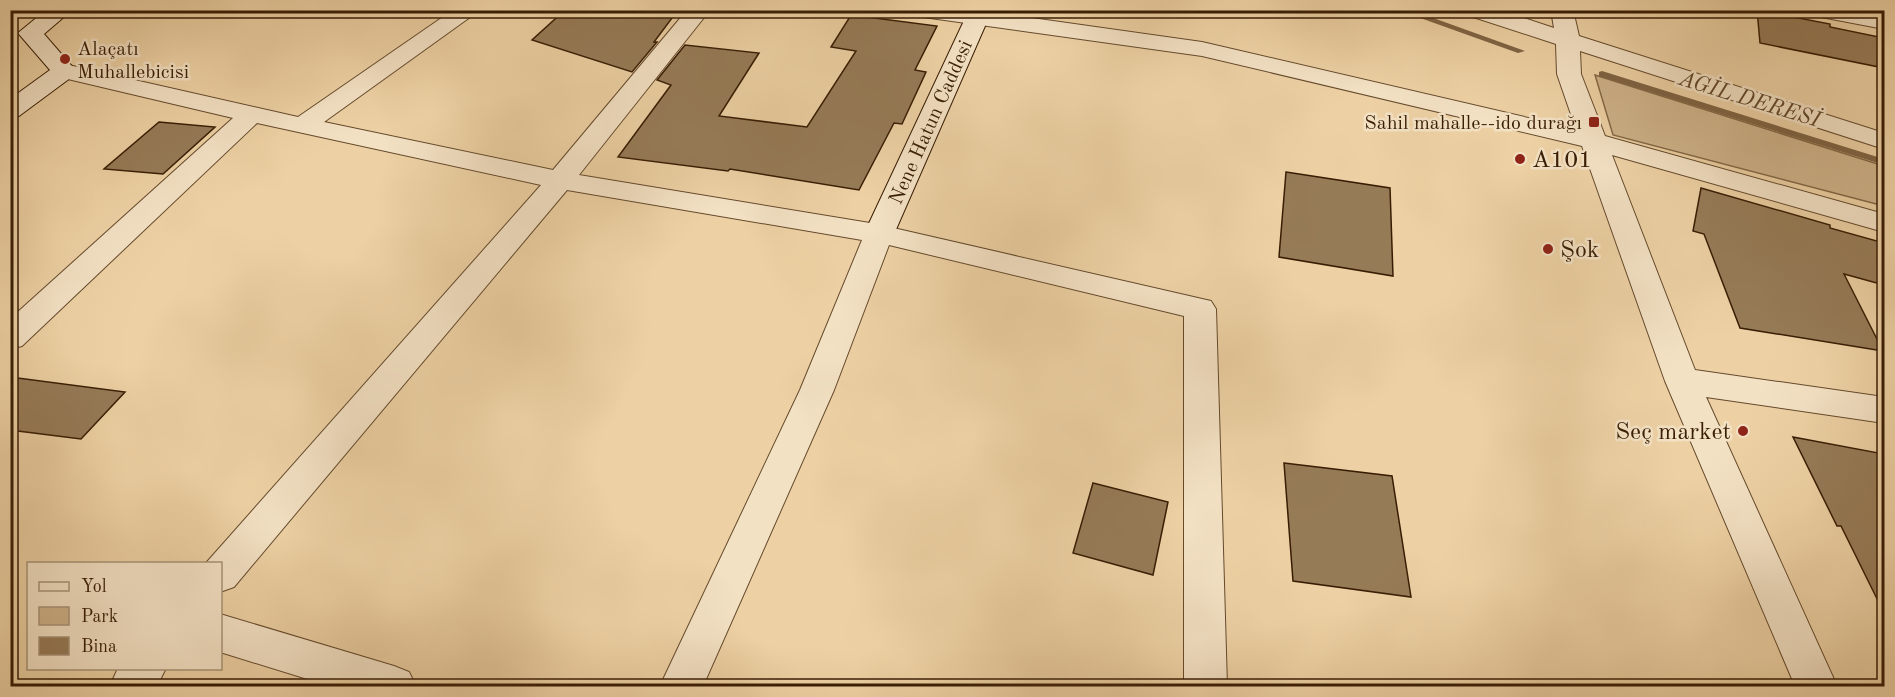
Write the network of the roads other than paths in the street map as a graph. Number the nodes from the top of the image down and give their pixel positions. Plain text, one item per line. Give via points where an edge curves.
1 (61, 10) edge
2 (469, 10) edge
3 (699, 10) edge
4 (923, 10) edge
5 (1475, 10) edge
6 (1563, 10) edge
7 (1822, 11) edge
8 (979, 14) edge
9 (1884, 22) edge
10 (1568, 41) junction
11 (63, 71) junction
12 (10, 111) edge
13 (251, 115) junction
14 (302, 126) junction
15 (1594, 141) junction
16 (1884, 141) edge
17 (560, 180) junction
18 (1884, 223) edge
19 (879, 234) junction
20 (10, 338) edge
21 (1682, 381) junction
22 (1884, 410) edge
23 (222, 573) edge
24 (222, 634) edge
25 (144, 670) edge
26 (131, 687) edge
27 (394, 687) edge
28 (681, 687) edge
29 (1206, 687) edge
30 (1816, 687) edge

1 - 11 street via 30,33
2 - 14 street
3 - 17 street
4 - 8 street
5 - 10 street
6 - 10 street
7 - 9 street
8 - 15 street via 1202,49
8 - 19 street, Nene Hatun Caddesi
10 - 15 street via 1569,74
10 - 16 street
11 - 12 street
11 - 13 street
13 - 14 street
13 - 20 street
14 - 17 street
15 - 18 street
15 - 21 street
17 - 19 street
17 - 23 street
19 - 28 street, Nene Hatun Caddesi via 817,390
19 - 29 street via 1200,309
21 - 22 street
21 - 30 street
24 - 27 street
25 - 26 street

